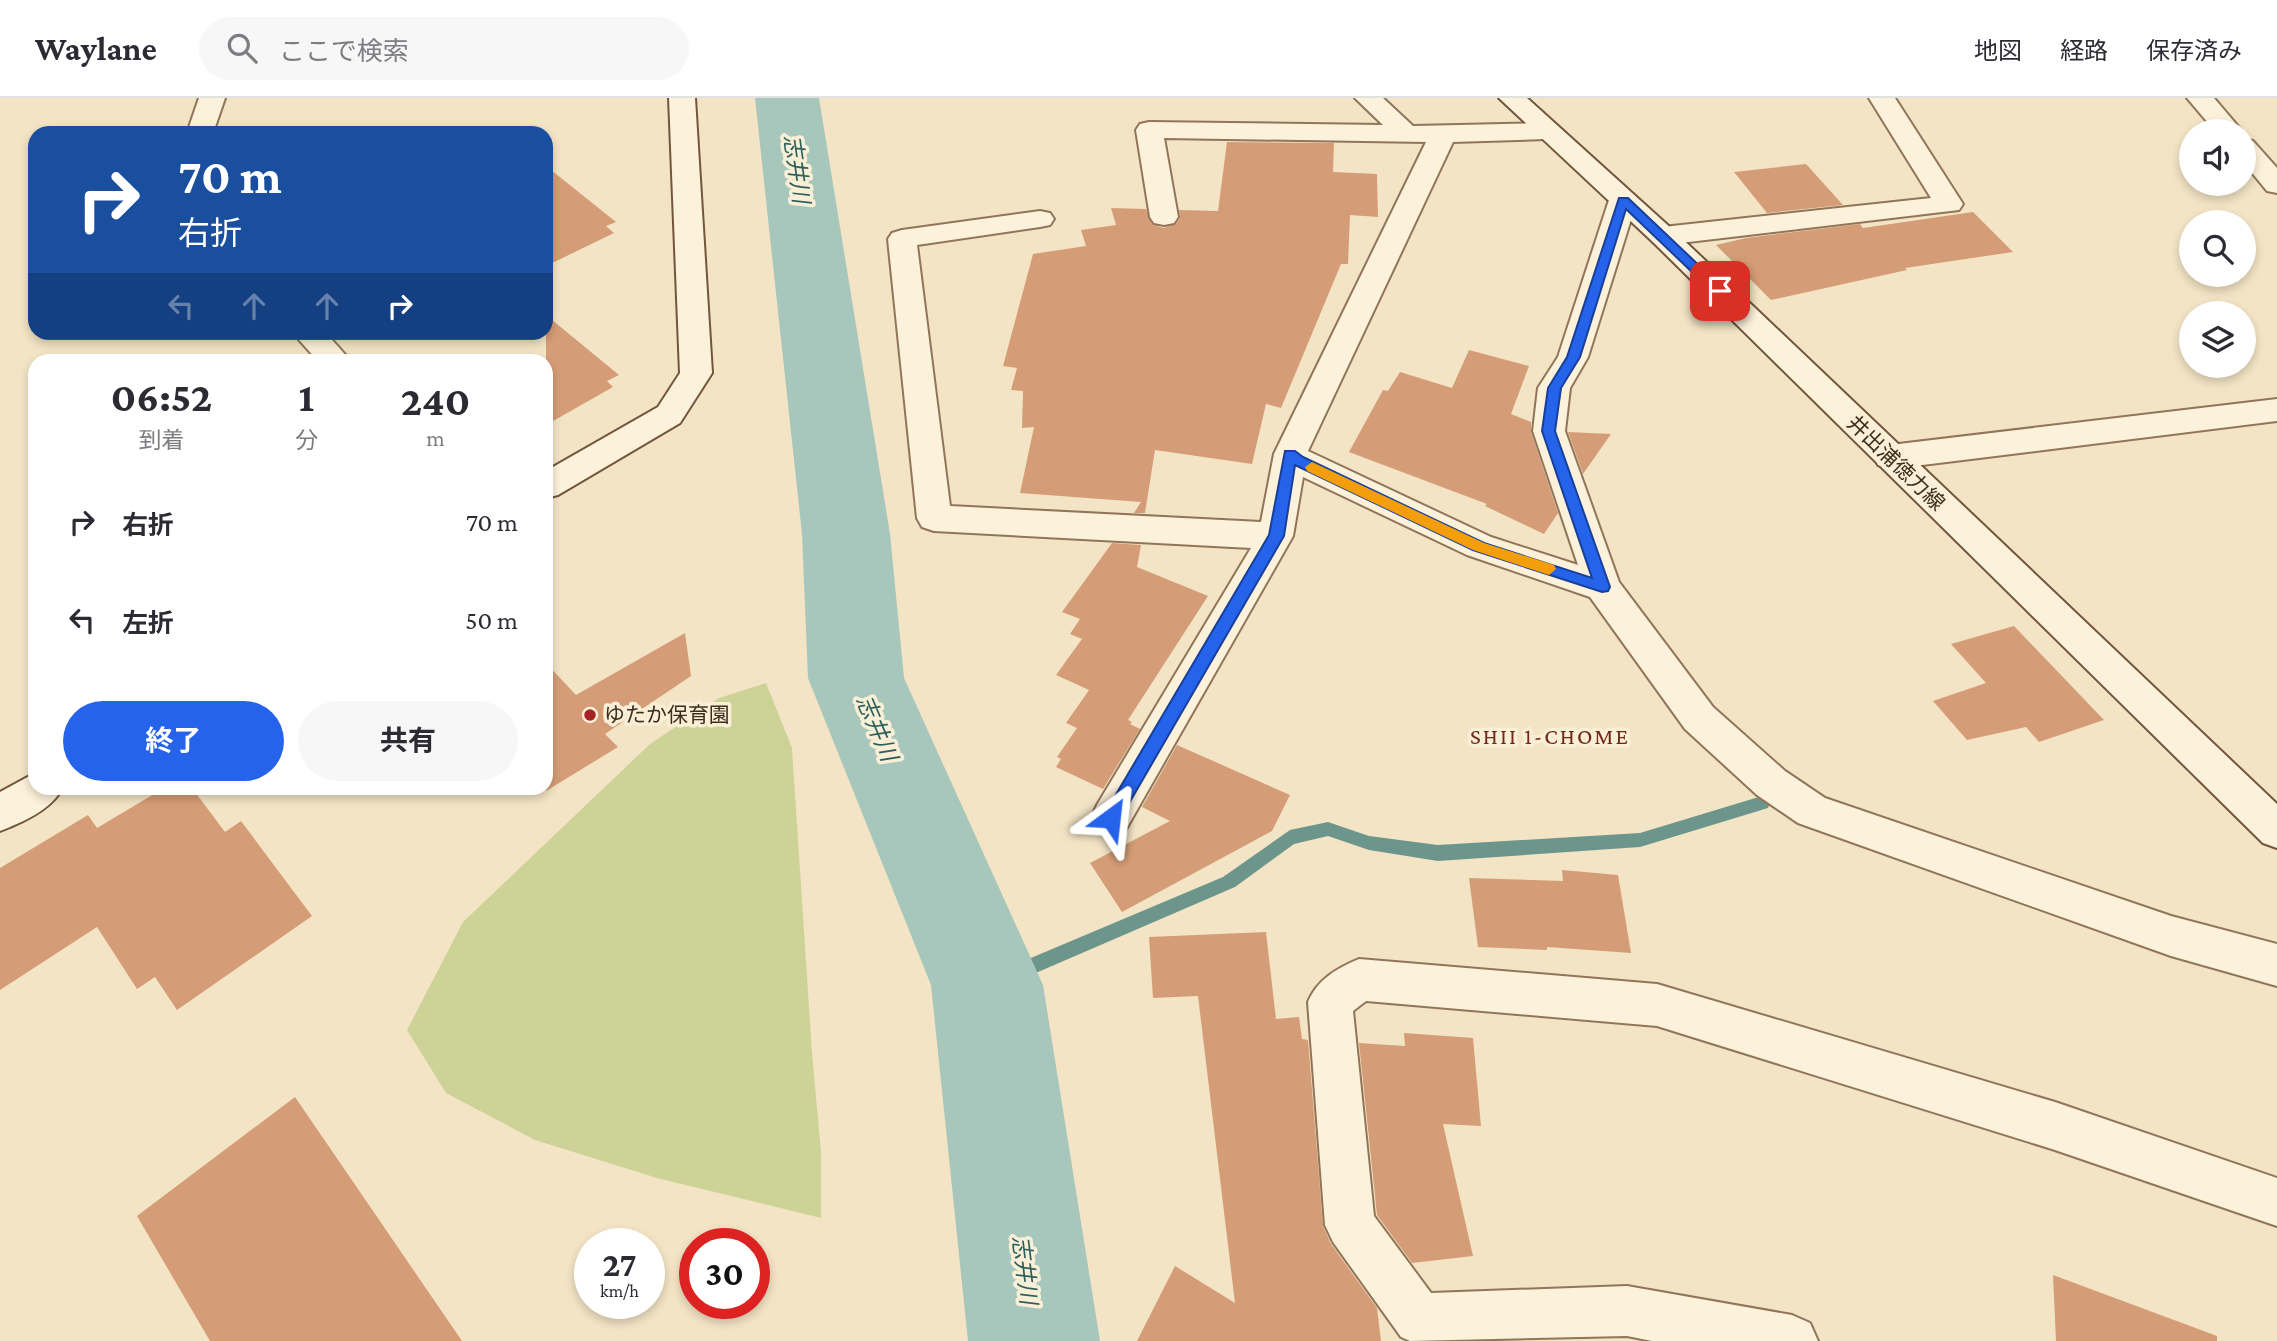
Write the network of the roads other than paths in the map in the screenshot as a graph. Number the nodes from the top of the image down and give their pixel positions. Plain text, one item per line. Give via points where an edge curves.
1 (212, 98) edge
2 (682, 98) edge
3 (1368, 98) edge
4 (1512, 98) edge
5 (1882, 98) edge
6 (2200, 98) edge
7 (2218, 119) edge
8 (202, 126) edge
9 (1546, 131) junction
10 (1407, 134) junction
11 (1443, 134) junction
12 (2256, 161) edge
13 (2277, 186) edge
14 (1623, 200) junction
15 (1164, 217) dead end
16 (1040, 219) dead end
17 (1663, 236) junction
18 (315, 340) edge
19 (329, 354) edge
20 (2277, 410) edge
21 (1290, 454) junction
22 (1890, 457) junction
23 (553, 482) edge
24 (1276, 536) junction
25 (1602, 587) junction
26 (30, 795) edge
27 (0, 813) edge
28 (1111, 818) dead end
29 (2277, 830) edge
30 (2277, 965) edge
31 (2277, 1202) edge
32 (1792, 1341) edge

1 - 8 street
2 - 23 street via 696,373 669,415
3 - 10 street
4 - 9 street, 井出浦徳力線
5 - 17 street via 1949,204
6 - 7 street
9 - 11 street
9 - 14 street, 井出浦徳力線
10 - 11 street
10 - 15 street via 1149,130
11 - 21 street
12 - 13 street
14 - 17 street, 井出浦徳力線
14 - 25 street via 1573,357 1554,388 1549,431
16 - 24 street via 902,239 934,518
17 - 22 street, 井出浦徳力線
18 - 19 street
20 - 22 street
21 - 24 street
21 - 25 street via 1479,546
22 - 29 street, 井出浦徳力線
24 - 28 street
25 - 30 street via 1699,718 1771,783 1812,811 2171,936
26 - 27 street
31 - 32 street via 2055,1126 1657,1005 1359,981 1331,1002 1350,1225 1419,1319 1627,1311

